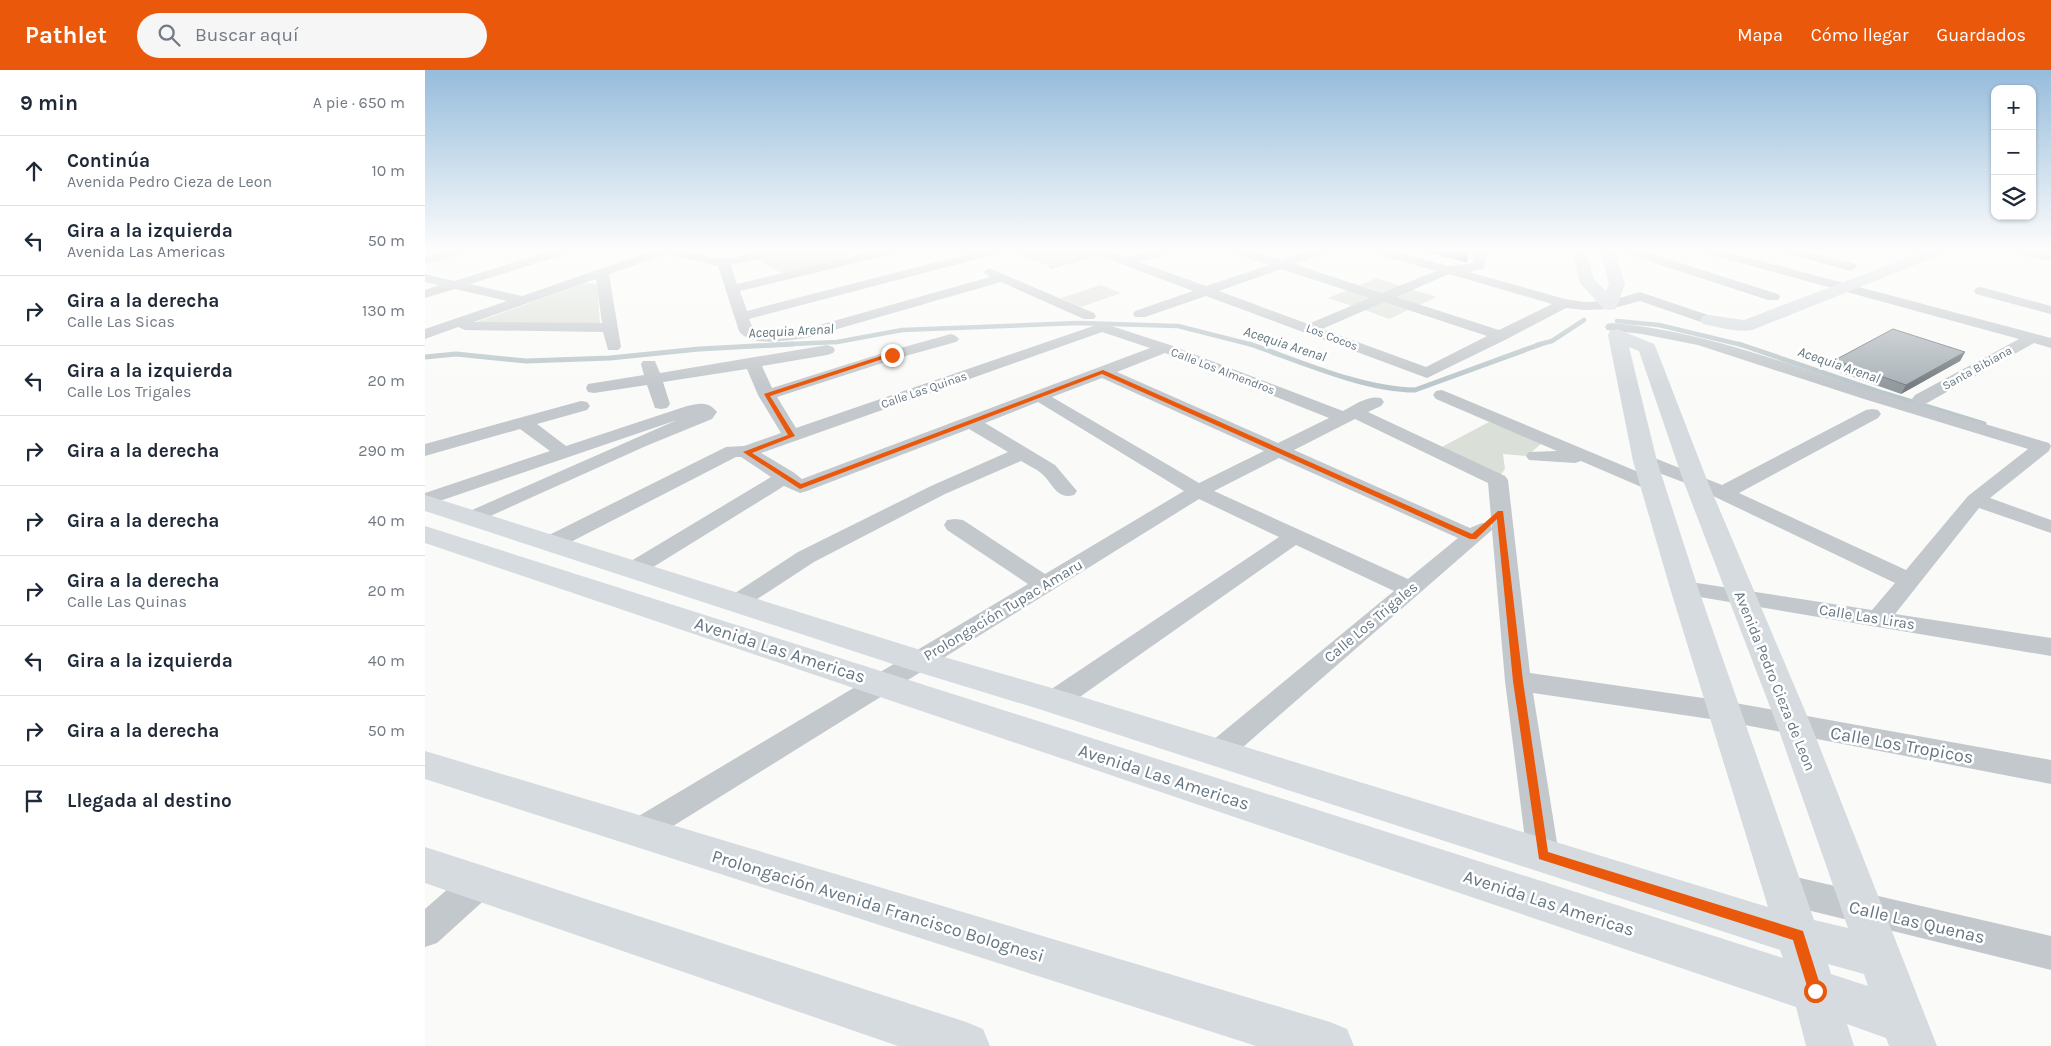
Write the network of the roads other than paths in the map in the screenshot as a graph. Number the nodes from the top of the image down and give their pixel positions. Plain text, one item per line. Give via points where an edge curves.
1 (502, 296) edge
2 (535, 296) edge
3 (606, 296) edge
4 (735, 296) edge
5 (838, 296) edge
6 (939, 296) edge
7 (1042, 296) edge
8 (1192, 296) edge
9 (1222, 296) edge
10 (1379, 296) edge
11 (1386, 296) edge
12 (1535, 296) edge
13 (1546, 296) edge
14 (1596, 296) edge
15 (1615, 296) edge
16 (1769, 296) edge
17 (1777, 296) edge
18 (1824, 296) edge
19 (1877, 296) edge
20 (1998, 296) edge
21 (1383, 297) junction
22 (1773, 297) junction
23 (522, 300) junction
24 (1564, 304) junction
25 (2051, 310) edge
26 (1140, 314) dead end
27 (1089, 316) dead end
28 (1610, 319) junction
29 (1709, 320) junction
30 (743, 324) junction
31 (448, 326) junction
32 (1102, 327) joint
33 (611, 328) junction
34 (1309, 329) junction
35 (425, 334) edge
36 (1502, 336) junction
37 (2032, 338) junction
38 (951, 339) dead end
39 (2051, 343) edge
40 (613, 347) dead end
41 (1165, 348) junction
42 (827, 350) dead end
43 (753, 363) junction
44 (651, 372) junction
45 (1103, 372) junction
46 (594, 388) dead end
47 (767, 395) junction
48 (1442, 395) dead end
49 (1039, 396) junction
50 (1921, 399) dead end
51 (661, 404) dead end
52 (581, 406) dead end
53 (1357, 410) junction
54 (1872, 414) dead end
55 (971, 422) junction
56 (524, 423) junction
57 (791, 436) junction
58 (425, 450) edge
59 (1276, 451) junction
60 (746, 452) junction
61 (564, 453) junction
62 (1022, 453) junction
63 (1536, 456) dead end
64 (1588, 457) junction
65 (1649, 473) junction
66 (786, 476) junction
67 (1695, 480) junction
68 (1067, 491) dead end
69 (1198, 491) junction
70 (1723, 493) junction
71 (1975, 500) junction
72 (425, 502) edge
73 (1501, 512) junction
74 (470, 518) junction
75 (955, 525) dead end
76 (2051, 526) edge
77 (425, 534) edge
78 (1295, 536) junction
79 (1473, 537) junction
80 (551, 543) junction
81 (634, 569) junction
82 (1910, 581) junction
83 (1045, 584) junction
84 (1684, 588) junction
85 (1409, 589) junction
86 (1742, 597) junction
87 (737, 602) junction
88 (1879, 618) junction
89 (2051, 647) edge
90 (919, 661) junction
91 (1518, 681) junction
92 (882, 684) junction
93 (1054, 701) junction
94 (1724, 711) junction
95 (1794, 725) junction
96 (1217, 753) junction
97 (425, 765) edge
98 (2051, 772) edge
99 (638, 832) junction
100 (1543, 855) junction
101 (425, 865) edge
102 (479, 883) junction
103 (1783, 889) junction
104 (1863, 910) junction
105 (425, 932) edge
106 (1798, 936) junction
107 (2051, 953) edge
108 (1880, 957) junction
109 (1815, 991) junction
110 (1908, 1033) edge
111 (966, 1046) edge
112 (1330, 1046) edge
113 (1830, 1046) edge

1 - 23 street
2 - 23 street
3 - 33 street
4 - 30 street
5 - 30 street
6 - 30 street via 806,333 755,336
7 - 27 street
8 - 26 street
9 - 34 street, Los Cocos
10 - 21 street
11 - 21 street
12 - 24 street
13 - 28 street
14 - 28 street, Avenida Pedro Cieza de Leon
15 - 28 street
16 - 22 street
17 - 22 street
18 - 29 street via 1746,326
19 - 37 street
20 - 25 street
21 - 34 street
21 - 36 street
22 - 29 street
23 - 31 street
24 - 28 street via 1584,306
24 - 36 street
28 - 29 street via 1640,296
28 - 65 street
28 - 67 street, Avenida Pedro Cieza de Leon via 1647,348
28 - 71 street via 1721,346 1845,388 2042,447
31 - 33 street
31 - 35 street
32 - 41 street, Calle Los Almendros
32 - 57 street, Calle Las Quinas
33 - 40 street
34 - 36 street, Los Cocos via 1427,373
37 - 39 street
37 - 50 street, Santa Bibiana
38 - 47 street
41 - 45 street
41 - 53 street, Calle Los Almendros
42 - 43 street
43 - 44 street
43 - 47 street
44 - 46 street
44 - 51 street
45 - 49 street
45 - 59 street
47 - 57 street
48 - 64 street
49 - 55 street
49 - 69 street
52 - 56 street
53 - 59 street, Prolongación Tupac Amaru
53 - 73 street, Calle Los Almendros via 1498,480
54 - 70 street
55 - 62 street
55 - 66 street via 800,487
56 - 58 street
56 - 61 street
57 - 60 street, Calle Las Quinas
59 - 69 street, Prolongación Tupac Amaru
59 - 79 street
60 - 66 street
60 - 80 street, Calle Las Quinas via 733,451
61 - 72 street
61 - 74 street via 693,410 703,408 708,412
62 - 68 street via 1048,469
62 - 87 street via 938,490 806,557
63 - 64 street
64 - 65 street
65 - 67 street
65 - 84 street
66 - 81 street
67 - 70 street
67 - 86 street, Avenida Pedro Cieza de Leon
69 - 78 street
69 - 83 street, Prolongación Tupac Amaru
70 - 82 street
71 - 76 street
71 - 82 street
72 - 74 street, Avenida Las Americas
73 - 79 street, Calle Los Trigales
73 - 91 street
74 - 80 street, Avenida Las Americas
75 - 83 street
77 - 92 street, Avenida Las Americas
78 - 85 street
78 - 93 street
79 - 85 street, Calle Los Trigales
80 - 81 street, Avenida Las Americas
81 - 87 street, Avenida Las Americas
82 - 88 street
83 - 90 street, Prolongación Tupac Amaru
84 - 86 street, Calle Las Liras
84 - 94 street
85 - 96 street, Calle Los Trigales
86 - 88 street, Calle Las Liras
86 - 95 street, Avenida Pedro Cieza de Leon
87 - 90 street, Avenida Las Americas
88 - 89 street, Calle Las Liras
90 - 92 street, Prolongación Tupac Amaru
90 - 93 street, Avenida Las Americas
91 - 94 street, Calle Los Tropicos
91 - 100 street
92 - 99 street, Prolongación Tupac Amaru
92 - 109 street, Avenida Las Americas
93 - 96 street, Avenida Las Americas
94 - 95 street, Calle Los Tropicos
94 - 103 street
95 - 98 street, Calle Los Tropicos
95 - 104 street, Avenida Pedro Cieza de Leon
96 - 100 street, Avenida Las Americas
97 - 99 street, Prolongación Avenida Francisco Bolognesi
99 - 112 street, Prolongación Avenida Francisco Bolognesi
100 - 106 street, Avenida Las Americas
101 - 102 street
102 - 105 street
102 - 111 street
103 - 104 street, Calle Las Quenas
103 - 106 street
104 - 107 street, Calle Las Quenas
104 - 108 street, Avenida Pedro Cieza de Leon
106 - 108 street, Avenida Las Americas
106 - 109 street
108 - 110 street, Avenida Pedro Cieza de Leon
109 - 110 street, Avenida Las Americas
109 - 113 street

